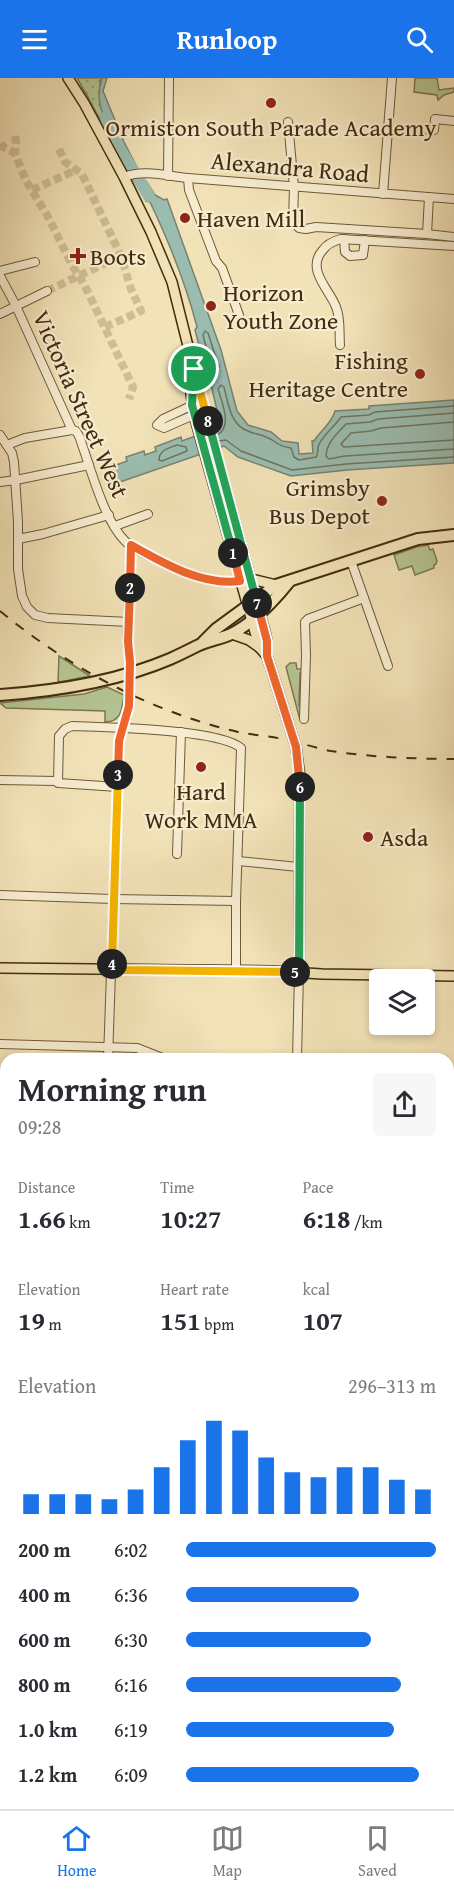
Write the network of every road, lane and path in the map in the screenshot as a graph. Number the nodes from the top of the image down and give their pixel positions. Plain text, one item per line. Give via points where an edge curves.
1 (68, 78) edge
2 (169, 78) edge
3 (392, 78) edge
4 (454, 121) edge
5 (288, 122) dead end
6 (430, 129) dead end
7 (128, 175) junction
8 (168, 176) junction
9 (188, 178) junction
10 (294, 187) junction
11 (383, 194) junction
12 (429, 197) junction
13 (454, 199) edge
14 (427, 234) junction
15 (454, 237) edge
16 (344, 239) junction
17 (365, 240) junction
18 (454, 246) edge
19 (36, 262) dead end
20 (0, 272) edge
21 (0, 276) edge
22 (47, 291) tunnel mouth
23 (16, 306) junction
24 (0, 314) edge
25 (239, 315) dead end
26 (340, 345) dead end
27 (194, 369) junction
28 (204, 406) junction
29 (193, 410) junction
30 (72, 430) junction
31 (0, 435) edge
32 (7, 445) junction
33 (89, 465) junction
34 (16, 480) junction
35 (0, 482) edge
36 (148, 514) dead end
37 (109, 515) junction
38 (115, 526) junction
39 (454, 535) edge
40 (18, 539) junction
41 (131, 545) junction
42 (351, 561) junction
43 (251, 579) junction
44 (240, 581) junction
45 (290, 581) junction
46 (276, 585) junction
47 (364, 598) junction
48 (252, 602) junction
49 (256, 617) junction
50 (129, 622) junction
51 (232, 634) junction
52 (201, 644) junction
53 (259, 647) junction
54 (267, 656) junction
55 (388, 666) dead end
56 (0, 695) edge
57 (304, 719) dead end
58 (123, 728) junction
59 (181, 732) junction
60 (0, 780) edge
61 (57, 782) junction
62 (118, 787) junction
63 (177, 854) dead end
64 (238, 861) junction
65 (298, 867) junction
66 (0, 896) edge
67 (113, 899) junction
68 (236, 901) junction
69 (0, 968) edge
70 (111, 969) junction
71 (237, 971) junction
72 (299, 972) junction
73 (454, 975) edge
74 (0, 1044) edge
75 (108, 1047) junction
76 (108, 1053) edge
77 (152, 1053) edge
78 (297, 1053) edge

1 - 7 main road
2 - 8 street
3 - 11 street
4 - 6 street via 435,119
5 - 10 street
7 - 8 street, Alexandra Road
7 - 27 main road via 172,282
8 - 9 street, Alexandra Road
9 - 10 street, Alexandra Road
9 - 25 street via 192,198
10 - 11 street, Alexandra Road
10 - 14 street via 293,222 299,228
11 - 12 street, Alexandra Road
12 - 13 street, Alexandra Road
12 - 14 street
14 - 15 street
16 - 17 street
16 - 17 street via 345,252 350,255 363,255
16 - 26 street via 327,245 317,262 320,278 339,315
17 - 18 street
19 - 20 street
21 - 23 street, Victoria Street West
22 - 23 street
23 - 24 street
23 - 30 street, Victoria Street West
27 - 28 main road
27 - 29 main road
28 - 29 street
28 - 43 main road
29 - 44 main road
30 - 32 street
30 - 33 street, Victoria Street West via 79,436
31 - 32 street
32 - 34 street
33 - 34 street
33 - 37 street, Victoria Street West
34 - 35 street
34 - 40 street
36 - 38 street
37 - 38 street, Victoria Street West
37 - 40 street
38 - 41 street, Victoria Street West
39 - 42 highway via 418,539
40 - 50 street via 24,602 35,615
41 - 44 street via 201,577
41 - 50 street
42 - 45 highway
42 - 47 street
43 - 44 street
43 - 46 main road
43 - 48 main road
44 - 48 main road
45 - 46 highway
45 - 49 highway
46 - 48 highway
47 - 55 street
47 - 57 street via 305,622
48 - 49 main road
48 - 52 highway
49 - 51 highway
49 - 53 main road
49 - 54 main road via 267,641
50 - 58 street, bridge via 129,706
51 - 52 highway
51 - 53 main road
52 - 56 highway via 169,660 109,679
53 - 54 main road
54 - 65 main road via 296,747 300,778
58 - 59 street
58 - 61 street via 66,729 59,736
58 - 62 street
59 - 63 street
59 - 64 street via 241,748
60 - 61 street
61 - 62 street
62 - 67 street
64 - 65 street
64 - 68 street
65 - 72 main road
66 - 67 street
67 - 68 street
67 - 70 street
68 - 71 street
69 - 70 main road
70 - 71 main road
70 - 75 street
71 - 72 main road
72 - 73 main road
72 - 78 street
74 - 75 street
75 - 76 street
75 - 77 street

